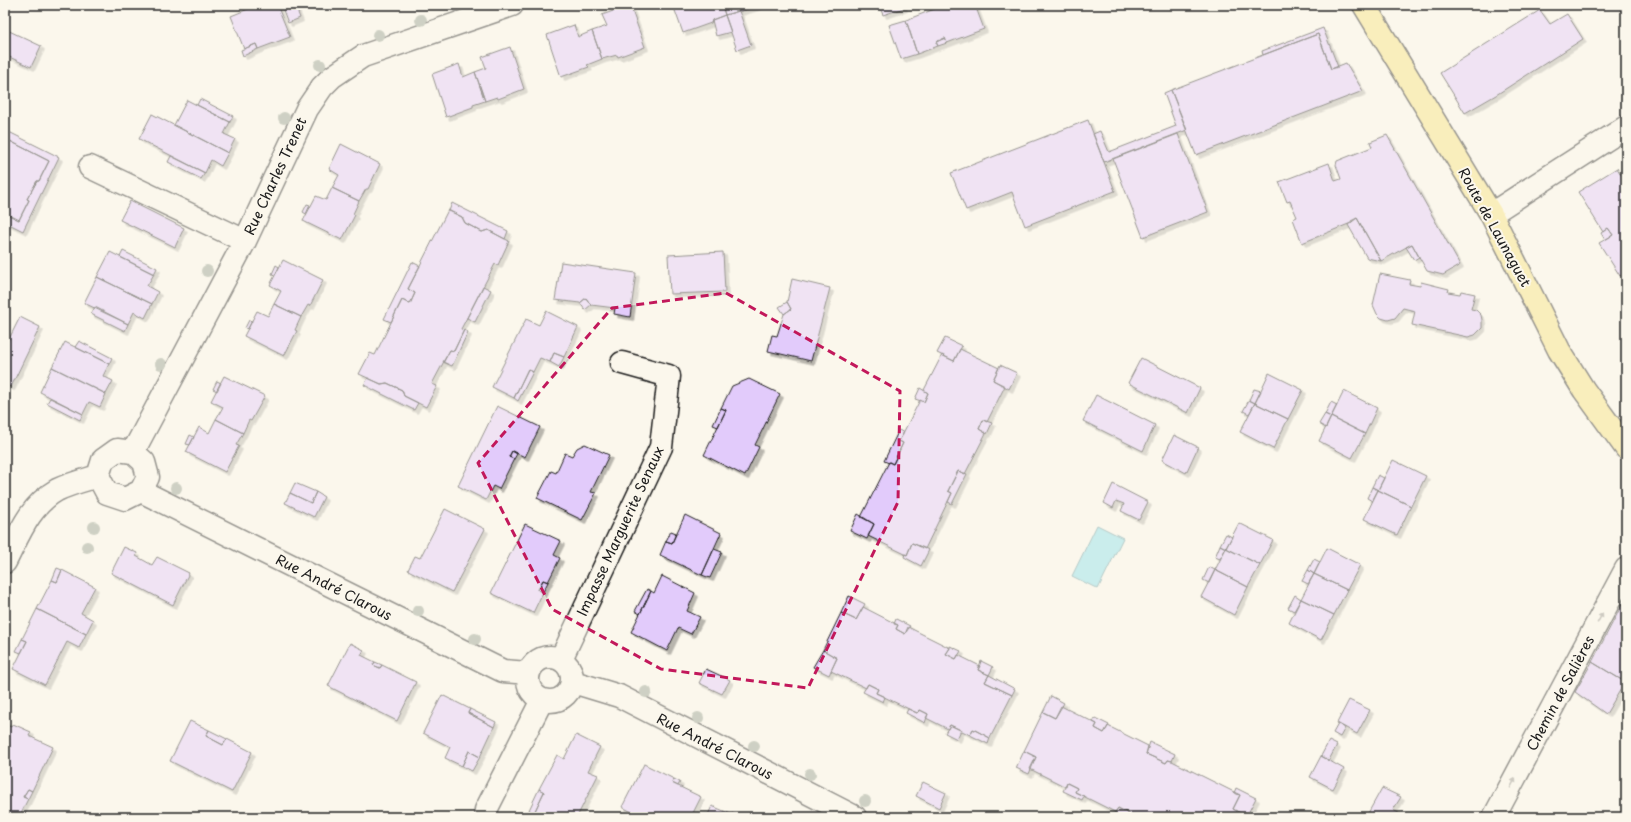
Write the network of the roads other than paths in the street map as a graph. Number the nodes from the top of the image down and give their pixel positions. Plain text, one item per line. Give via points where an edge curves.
1 (512, 5) edge
2 (1364, 5) edge
3 (1626, 127) edge
4 (90, 167) dead end
5 (1491, 214) junction
6 (245, 240) junction
7 (622, 363) dead end
8 (1626, 448) edge
9 (134, 452) junction
10 (98, 476) junction
11 (141, 491) junction
12 (5, 562) edge
13 (1626, 568) edge
14 (561, 659) junction
15 (528, 673) junction
16 (573, 682) junction
17 (542, 700) junction
18 (486, 810) dead end
19 (855, 817) edge
20 (1494, 817) edge

1 - 6 street, Rue Charles Trenet via 363,56 332,76 307,109
2 - 5 main road, Route de Launaguet
3 - 5 street
4 - 6 street
5 - 8 main road, Route de Launaguet via 1559,350
6 - 9 street, Rue Charles Trenet
7 - 14 street, Impasse Marguerite Senaux via 669,376 661,447
9 - 10 street via 117,450 103,460
9 - 11 street via 144,462 148,477
10 - 11 street via 107,493 124,499
10 - 12 street via 58,490 38,504
11 - 15 street, Rue André Clarous via 503,671
20 -> 13 street, Chemin de Salières
14 - 15 street via 548,656 534,663
14 - 16 street via 568,664
15 - 17 street via 532,692
16 - 17 street via 567,694 554,701
16 - 19 street, Rue André Clarous via 619,696
17 - 18 street

